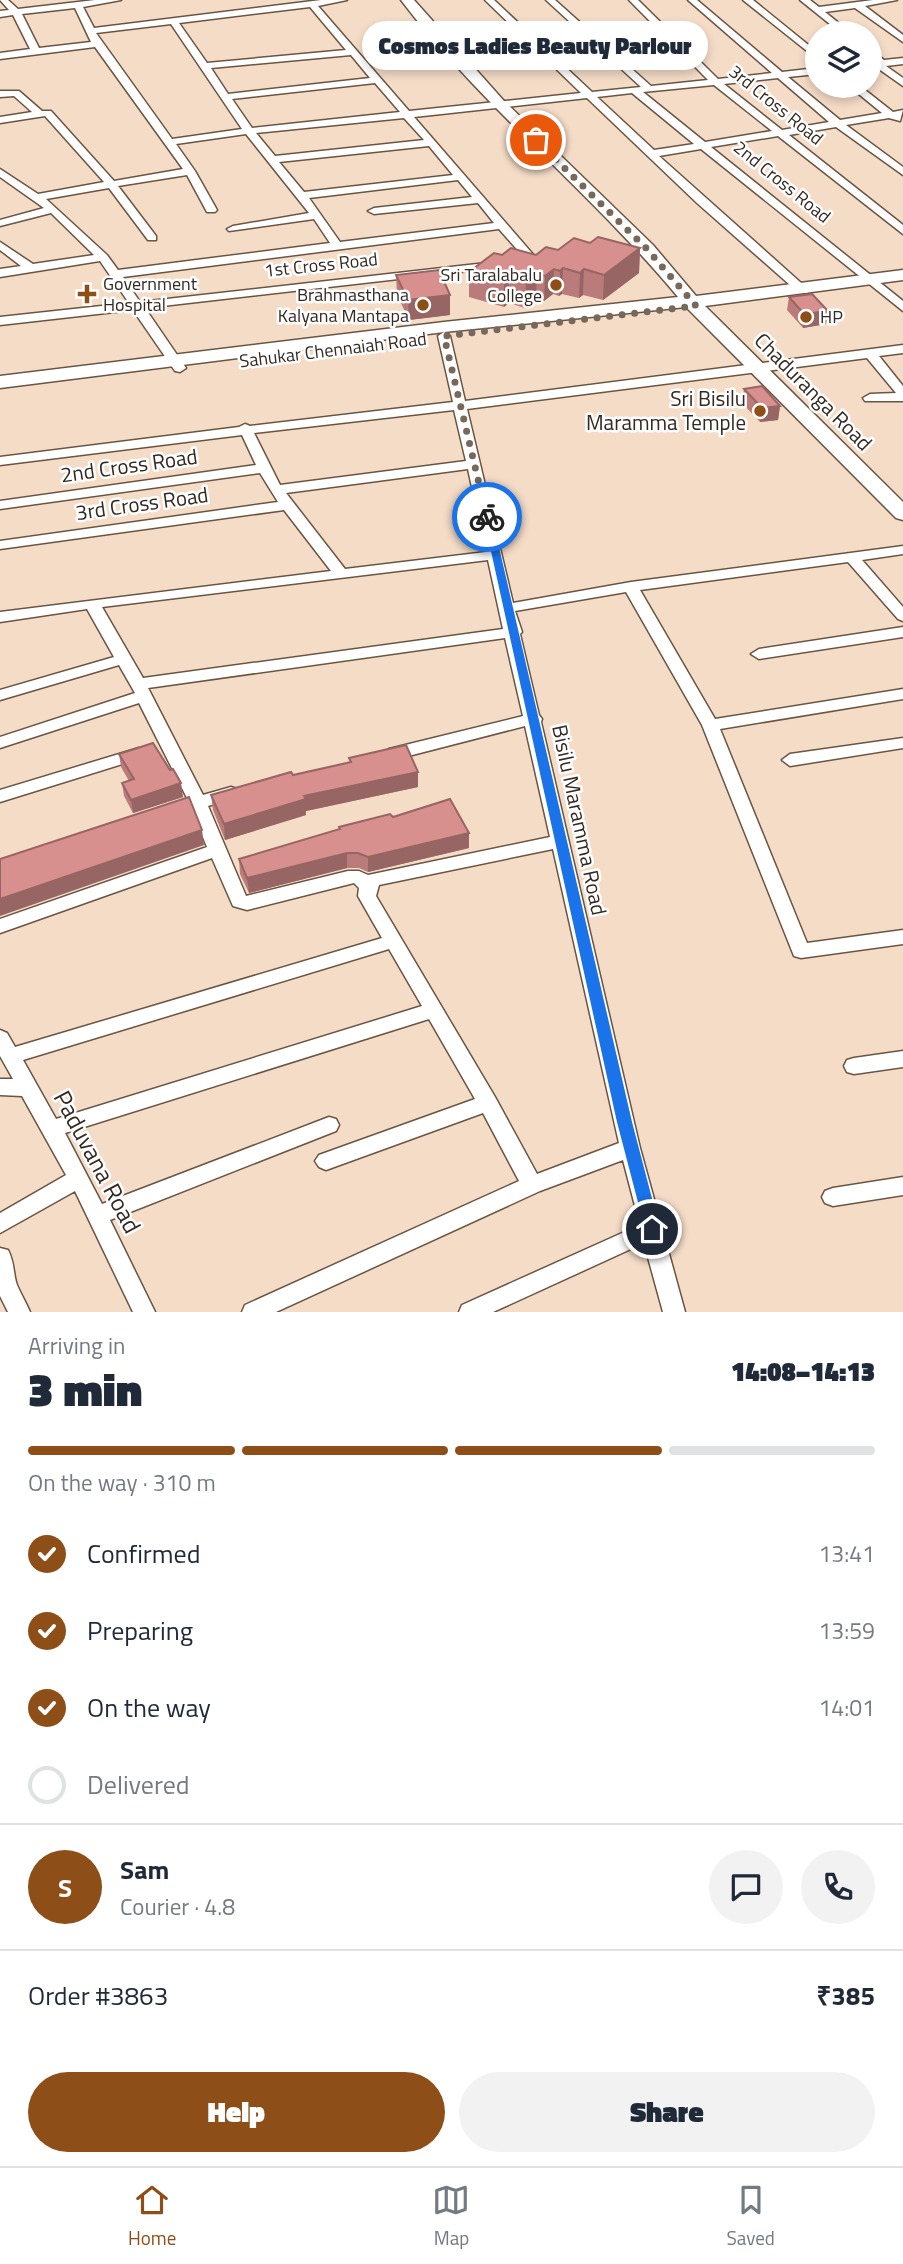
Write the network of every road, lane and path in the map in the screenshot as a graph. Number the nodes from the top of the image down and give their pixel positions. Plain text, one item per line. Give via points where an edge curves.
1 (3, 0) edge
2 (111, 0) edge
3 (343, 0) edge
4 (407, 0) edge
5 (489, 0) edge
6 (550, 0) edge
7 (633, 0) edge
8 (692, 0) edge
9 (747, 0) edge
10 (804, 0) edge
11 (895, 0) edge
12 (903, 2) edge
13 (60, 3) edge
14 (865, 3) edge
15 (312, 4) junction
16 (78, 5) junction
17 (817, 10) junction
18 (16, 12) junction
19 (0, 14) edge
20 (173, 21) junction
21 (831, 21) edge
22 (92, 31) junction
23 (903, 39) edge
24 (97, 44) junction
25 (805, 46) edge
26 (36, 51) junction
27 (353, 52) junction
28 (0, 57) edge
29 (903, 61) edge
30 (882, 63) edge
31 (205, 66) junction
32 (882, 69) edge
33 (805, 73) edge
34 (780, 76) junction
35 (377, 80) junction
36 (715, 81) junction
37 (903, 83) edge
38 (648, 88) junction
39 (634, 90) junction
40 (0, 94) edge
41 (590, 94) junction
42 (225, 96) junction
43 (869, 98) edge
44 (499, 104) junction
45 (903, 113) edge
46 (40, 114) junction
47 (405, 115) junction
48 (890, 115) junction
49 (0, 120) edge
50 (838, 124) junction
51 (903, 124) edge
52 (249, 131) junction
53 (782, 133) junction
54 (170, 142) junction
55 (429, 143) junction
56 (705, 145) junction
57 (650, 154) junction
58 (273, 159) junction
59 (0, 172) edge
60 (190, 172) junction
61 (903, 172) edge
62 (460, 177) junction
63 (111, 184) junction
64 (302, 196) junction
65 (37, 197) junction
66 (479, 200) junction
67 (53, 209) junction
68 (211, 210) dead end
69 (374, 211) dead end
70 (317, 215) junction
71 (0, 223) edge
72 (501, 225) junction
73 (233, 229) dead end
74 (903, 231) edge
75 (152, 238) dead end
76 (0, 245) edge
77 (337, 246) junction
78 (103, 257) junction
79 (519, 262) edge
80 (505, 264) edge
81 (32, 269) junction
82 (0, 273) edge
83 (117, 274) junction
84 (903, 275) edge
85 (873, 280) junction
86 (803, 290) junction
87 (698, 303) junction
88 (134, 305) junction
89 (903, 307) edge
90 (0, 321) edge
91 (444, 336) junction
92 (903, 349) edge
93 (870, 354) junction
94 (176, 364) junction
95 (758, 370) junction
96 (0, 382) edge
97 (0, 391) edge
98 (903, 396) edge
99 (870, 398) dead end
100 (461, 404) junction
101 (245, 428) junction
102 (0, 461) edge
103 (475, 464) junction
104 (264, 468) junction
105 (276, 490) junction
106 (0, 505) edge
107 (289, 505) junction
108 (903, 514) edge
109 (0, 545) edge
110 (903, 550) edge
111 (496, 555) junction
112 (852, 557) junction
113 (341, 574) junction
114 (631, 587) junction
115 (92, 604) junction
116 (508, 608) junction
117 (0, 617) edge
118 (903, 617) edge
119 (514, 632) junction
120 (903, 632) edge
121 (759, 654) dead end
122 (124, 659) junction
123 (140, 690) junction
124 (903, 694) edge
125 (0, 695) edge
126 (534, 719) junction
127 (710, 725) junction
128 (0, 743) edge
129 (903, 743) edge
130 (168, 744) junction
131 (372, 759) edge
132 (790, 760) dead end
133 (251, 788) edge
134 (0, 796) edge
135 (197, 801) junction
136 (158, 814) edge
137 (560, 841) junction
138 (217, 850) junction
139 (368, 887) junction
140 (0, 926) edge
141 (903, 937) edge
142 (394, 942) junction
143 (434, 1010) junction
144 (6, 1047) edge
145 (903, 1059) edge
146 (854, 1066) dead end
147 (0, 1087) edge
148 (28, 1088) junction
149 (488, 1103) junction
150 (329, 1125) dead end
151 (52, 1129) junction
152 (630, 1148) junction
153 (326, 1161) dead end
154 (79, 1178) junction
155 (532, 1185) junction
156 (903, 1186) edge
157 (833, 1196) dead end
158 (98, 1215) junction
159 (0, 1224) edge
160 (652, 1229) junction
161 (0, 1257) edge
162 (2, 1283) edge
163 (19, 1312) edge
164 (144, 1312) edge
165 (253, 1312) edge
166 (470, 1312) edge
167 (674, 1312) edge

1 - 18 street
2 - 16 street
3 - 15 street
4 - 44 street, Chaduranga Road
5 - 41 street
6 - 38 street
7 - 36 street, 3rd Cross Road
8 - 34 street
9 - 25 street
10 - 17 street
11 - 12 street
11 - 14 street
13 - 16 street
13 - 18 street
14 - 17 street
14 - 23 street
15 - 20 street
15 - 27 street
16 - 22 street
17 - 21 street
18 - 19 street
18 - 26 street
20 - 22 street
20 - 31 street
22 - 24 street
24 - 26 street
24 - 54 street
26 - 28 street
27 - 31 street
27 - 35 street
29 - 30 street
31 - 42 street
32 - 37 street
33 - 34 street
34 - 36 street
34 - 50 street
35 - 42 street
35 - 47 street
36 - 38 street
36 - 53 street, 3rd Cross Road
38 - 39 street
39 - 41 street
39 - 56 street, 2nd Cross Road
40 - 46 street via 16,93
41 - 44 street
41 - 57 street
42 - 52 street
43 - 48 street
44 - 47 street
44 - 87 street, Chaduranga Road via 640,250
45 - 48 street
46 - 49 street
46 - 63 street via 47,113
47 - 52 street
47 - 55 street
48 - 50 street
48 - 51 street
50 - 53 street
50 - 61 street
52 - 54 street
52 - 58 street
53 - 56 street
53 - 74 street, 3rd Cross Road
54 - 60 street
55 - 58 street
55 - 62 street
56 - 57 street
56 - 85 street, 2nd Cross Road
57 - 86 street
58 - 64 street
59 - 65 street
60 - 63 street
60 - 68 street
62 - 64 street
62 - 66 street
63 - 65 street
63 - 75 street
64 - 70 street
65 - 67 street
66 - 69 street
66 - 72 street
67 - 71 street
67 - 78 street
70 - 73 street
70 - 77 street
72 - 77 street
72 - 79 street via 539,260
76 - 81 street
77 - 83 street
78 - 81 street
78 - 83 street
80 - 88 street, 1st Cross Road
81 - 82 street
83 - 88 street
84 - 85 street, Sahukar Chennaiah Road
85 - 86 street, Sahukar Chennaiah Road
85 - 89 street, 2nd Cross Road
86 - 87 street, Sahukar Chennaiah Road
87 - 91 street, Sahukar Chennaiah Road
87 - 94 street, Sahukar Chennaiah Road via 444,327
87 - 95 street, Chaduranga Road
88 - 90 street, 1st Cross Road
88 - 94 street
91 - 94 street, Sahukar Chennaiah Road
91 - 100 street, Bisilu Maramma Road
92 - 93 street
93 - 95 street
93 - 98 street
94 - 96 street, Sahukar Chennaiah Road
94 - 97 street, Sahukar Chennaiah Road
95 - 100 street
95 - 108 street, Chaduranga Road
98 - 99 street
100 - 101 street
100 - 103 street, Bisilu Maramma Road
101 - 102 street
101 - 104 street
103 - 105 street
103 - 111 street, Bisilu Maramma Road
104 - 105 street
104 - 106 street, 2nd Cross Road
105 - 107 street
107 - 109 street, 3rd Cross Road
107 - 113 street
110 - 112 street
111 - 113 street
111 - 116 street, Bisilu Maramma Road
112 - 114 street
112 - 118 street
113 - 115 street
114 - 116 street
114 - 127 street
115 - 117 street
115 - 122 street
116 - 119 street, Bisilu Maramma Road
119 - 123 street
119 - 126 street, Bisilu Maramma Road
120 - 121 street
122 - 123 street
122 - 125 street
123 - 128 street
123 - 130 street
124 - 127 street
126 - 131 street
126 - 137 street, Bisilu Maramma Road
127 - 141 street via 801,951
129 - 132 street
130 - 134 street
130 - 135 street
133 - 135 street
135 - 136 street
135 - 138 street
137 - 139 street via 373,880
137 - 152 street, Bisilu Maramma Road
138 - 139 street via 235,895 247,904 348,877 359,877
138 - 140 street
139 - 142 street via 367,895
142 - 143 street
142 - 144 street
143 - 149 street
143 - 151 street
144 - 148 street, Paduvana Road
145 - 146 street
147 - 148 street
148 - 151 street, Paduvana Road
149 - 153 street
149 - 155 street
150 - 158 street
151 - 154 street, Paduvana Road
152 - 155 street
152 - 160 street, Bisilu Maramma Road
154 - 158 street, Paduvana Road
154 - 159 street
155 - 165 street
156 - 157 street
158 - 164 street, Paduvana Road
160 - 166 street
160 - 167 street, Bisilu Maramma Road
161 - 162 street via 5,1270
162 - 163 street

